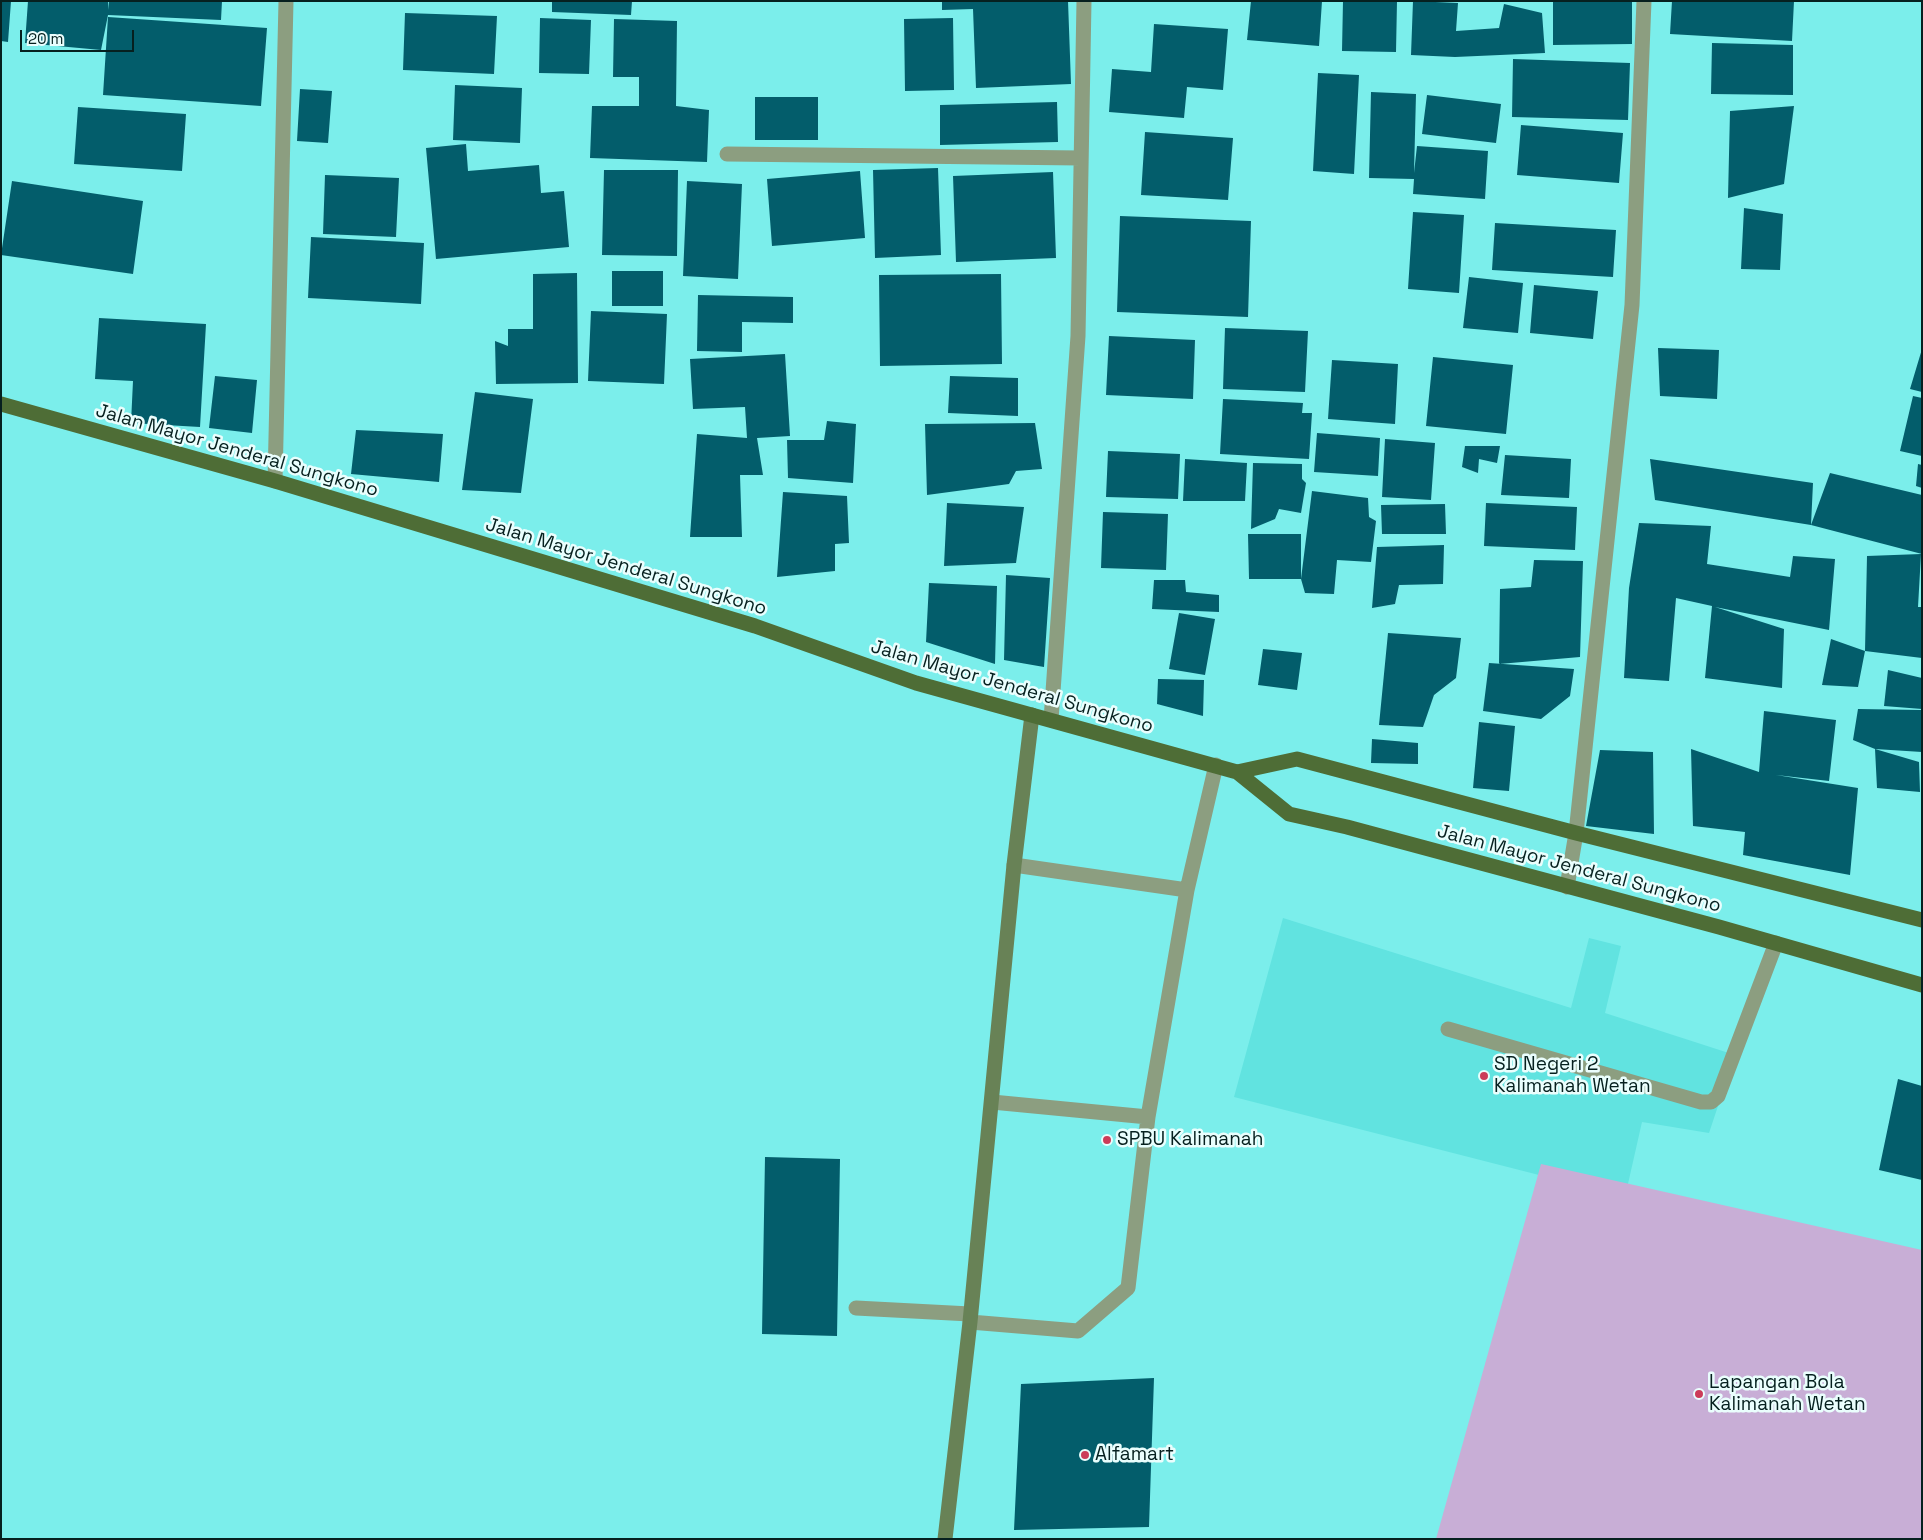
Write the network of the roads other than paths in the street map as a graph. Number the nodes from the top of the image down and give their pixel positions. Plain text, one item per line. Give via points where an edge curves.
1 (286, 1) edge
2 (1084, 1) edge
3 (1644, 1) edge
4 (727, 154) dead end
5 (1081, 158) junction
6 (1, 404) edge
7 (275, 481) junction
8 (1032, 715) junction
9 (1051, 720) junction
10 (1216, 765) junction
11 (1237, 772) junction
12 (1576, 833) junction
13 (1014, 865) junction
14 (1567, 887) junction
15 (1188, 890) junction
16 (1922, 920) edge
17 (1776, 943) junction
18 (1922, 985) edge
19 (1448, 1029) dead end
20 (992, 1102) junction
21 (1148, 1117) junction
22 (856, 1308) dead end
23 (970, 1318) junction
24 (945, 1539) edge

1 - 7 street
2 - 5 street
3 - 12 street via 1632,305
4 - 5 street
5 - 9 street via 1078,336
6 - 7 main road, Jalan Mayor Jenderal Sungkono
7 - 8 main road, Jalan Mayor Jenderal Sungkono via 755,626 916,683
8 - 9 main road, Jalan Mayor Jenderal Sungkono
8 - 13 street
9 - 10 main road, Jalan Mayor Jenderal Sungkono
10 - 11 main road, Jalan Mayor Jenderal Sungkono
10 - 15 street
11 - 12 main road, Jalan Mayor Jenderal Sungkono via 1297,759
11 - 14 main road, Jalan Mayor Jenderal Sungkono via 1289,814
12 - 14 street
12 - 16 main road, Jalan Mayor Jenderal Sungkono
13 - 15 street
13 - 20 street
14 - 17 main road, Jalan Mayor Jenderal Sungkono
15 - 21 street
17 - 18 main road, Jalan Mayor Jenderal Sungkono
17 - 19 street via 1718,1096 1712,1102 1701,1102
20 - 21 street
20 - 23 street
21 - 23 street via 1128,1288 1078,1331
22 - 23 street
23 - 24 street

